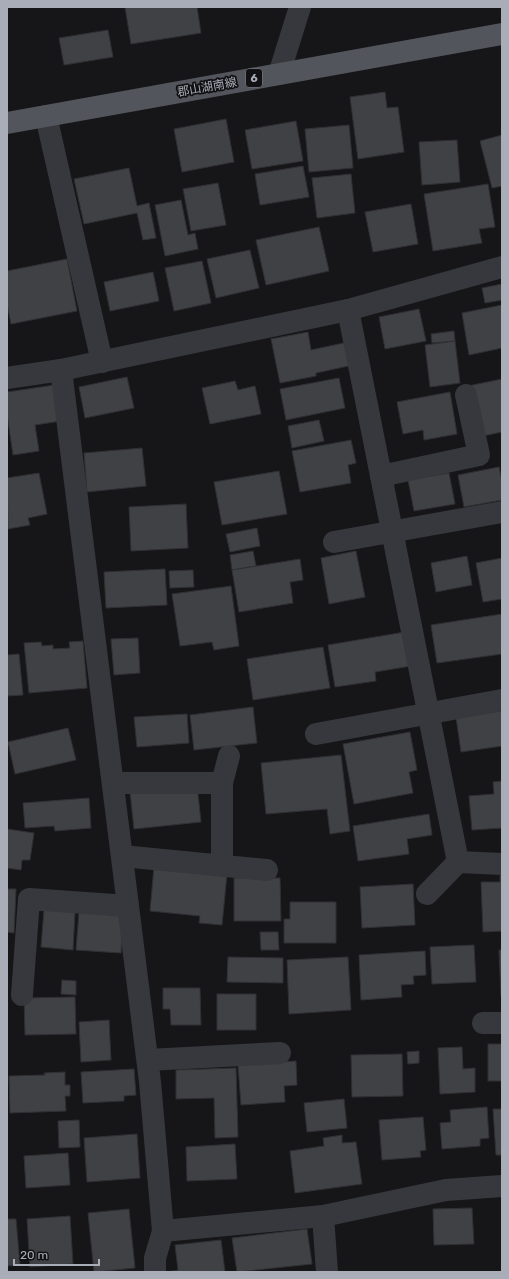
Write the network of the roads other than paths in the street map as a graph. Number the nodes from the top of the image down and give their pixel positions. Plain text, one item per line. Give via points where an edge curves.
1 (300, 7) edge
2 (502, 34) edge
3 (279, 74) junction
4 (46, 116) junction
5 (7, 123) edge
6 (502, 267) edge
7 (348, 310) junction
8 (102, 362) junction
9 (61, 370) junction
10 (7, 378) edge
11 (466, 395) dead end
12 (381, 476) junction
13 (502, 512) edge
14 (393, 533) junction
15 (334, 542) dead end
16 (502, 700) edge
17 (428, 713) junction
18 (316, 734) dead end
19 (229, 756) dead end
20 (112, 782) junction
21 (222, 783) junction
22 (122, 856) junction
23 (458, 862) junction
24 (502, 864) edge
25 (222, 866) junction
26 (267, 870) dead end
27 (427, 894) dead end
28 (128, 906) junction
29 (22, 995) dead end
30 (280, 1053) dead end
31 (148, 1060) junction
32 (502, 1186) edge
33 (323, 1216) junction
34 (163, 1231) junction
35 (155, 1272) edge
36 (328, 1272) edge

1 - 3 street
2 - 3 main road, 郡山湖南線 / 6
3 - 4 main road, 郡山湖南線 / 6
4 - 5 main road, 郡山湖南線 / 6
4 - 8 street
6 - 7 street
7 - 8 street
7 - 12 street
8 - 9 street
9 - 10 street
9 - 20 street
11 - 12 street via 479,455
12 - 14 street
13 - 14 street
14 - 15 street
14 - 17 street
16 - 17 street
17 - 18 street
17 - 23 street
19 - 21 street
20 - 21 street
20 - 22 street
21 - 25 street
22 - 25 street
22 - 28 street
23 - 24 street
23 - 27 street
25 - 26 street
28 - 29 street via 29,899
28 - 31 street
30 - 31 street
31 - 34 street
32 - 33 street via 446,1190
33 - 34 street
33 - 36 street
34 - 35 street via 155,1258

